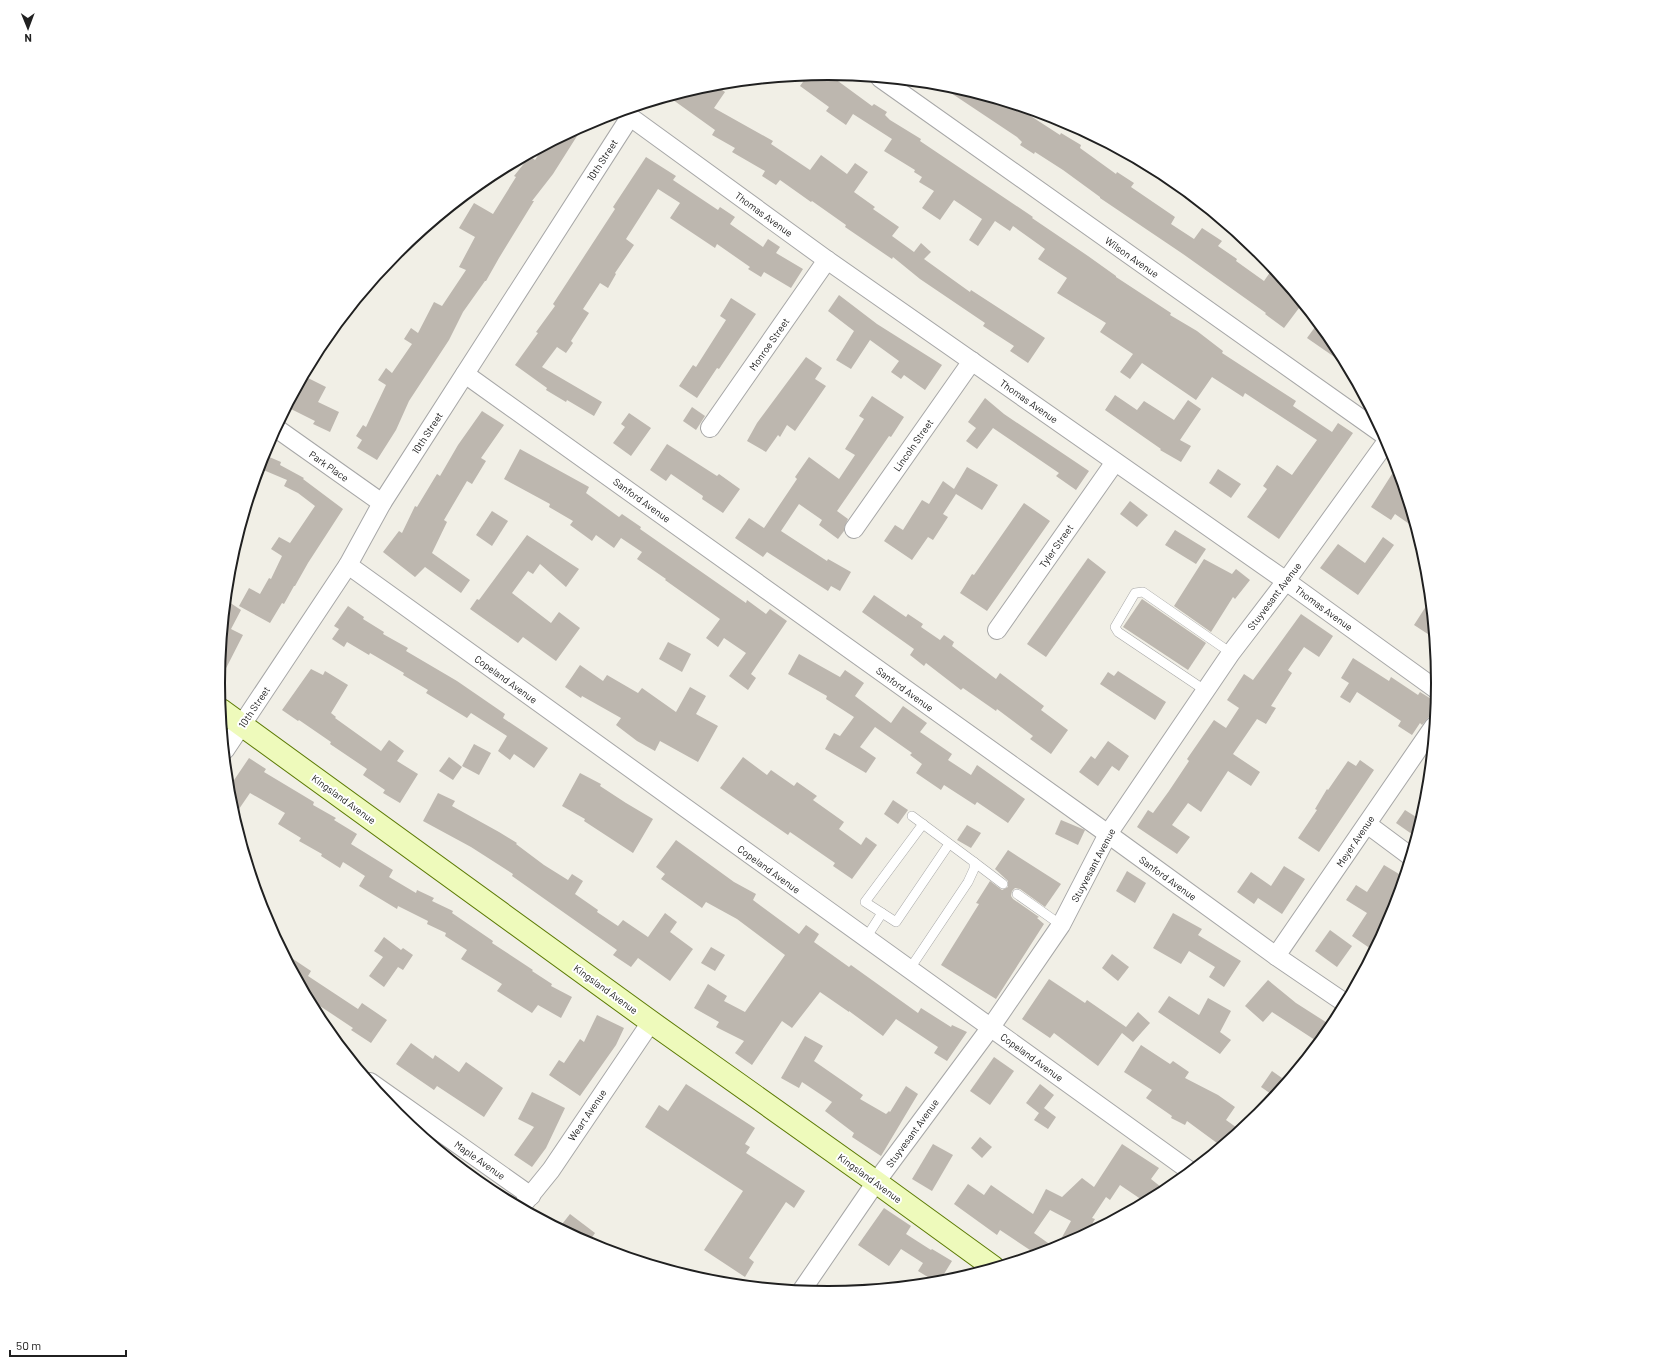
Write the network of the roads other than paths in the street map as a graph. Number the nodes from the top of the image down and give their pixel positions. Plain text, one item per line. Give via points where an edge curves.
1 (887, 83) edge
2 (625, 115) edge
3 (627, 115) edge
4 (828, 260) junction
5 (972, 361) junction
6 (465, 374) junction
7 (710, 428) dead end
8 (1374, 428) edge
9 (280, 431) edge
10 (1383, 447) edge
11 (1115, 462) junction
12 (382, 503) junction
13 (854, 529) dead end
14 (348, 565) junction
15 (1286, 581) junction
16 (997, 630) dead end
17 (1231, 653) junction
18 (1431, 686) edge
19 (1206, 691) junction
20 (226, 713) edge
21 (242, 724) junction
22 (1429, 734) edge
23 (228, 745) edge
24 (912, 816) dead end
25 (923, 824) junction
26 (1367, 824) junction
27 (1108, 834) junction
28 (949, 844) junction
29 (1406, 853) edge
30 (974, 862) junction
31 (1003, 884) dead end
32 (1017, 894) dead end
33 (882, 913) junction
34 (1061, 925) junction
35 (866, 938) junction
36 (1276, 956) junction
37 (909, 970) junction
38 (1340, 1000) edge
39 (651, 1022) junction
40 (991, 1027) junction
41 (393, 1100) edge
42 (1186, 1168) edge
43 (876, 1182) junction
44 (526, 1202) edge
45 (988, 1264) edge
46 (805, 1285) edge

1 - 8 street, Wilson Avenue
2 - 6 street, 10th Street
3 - 4 street, Thomas Avenue
4 - 5 street, Thomas Avenue
4 - 7 street, Monroe Street
5 - 11 street, Thomas Avenue
5 - 13 street, Lincoln Street
6 - 12 street, 10th Street
6 - 27 street, Sanford Avenue
9 - 12 street, Park Place
10 - 15 street, Stuyvesant Avenue
11 - 15 street, Thomas Avenue
11 - 16 street, Tyler Street
12 - 14 street, 10th Street
14 - 21 street, 10th Street
14 - 35 street, Copeland Avenue
15 - 17 street, Stuyvesant Avenue
15 - 18 street, Thomas Avenue
17 - 19 street, Stuyvesant Avenue
17 - 19 lane via 1142,592 1136,593 1115,627 1118,632
19 - 27 street, Stuyvesant Avenue
20 - 21 main road, Kingsland Avenue
21 - 23 street, 10th Street
21 - 39 main road, Kingsland Avenue
22 - 26 street, Meyer Avenue
24 - 25 lane
25 - 28 lane
25 - 33 lane via 866,902
26 - 29 street
26 - 36 street, Meyer Avenue
27 - 34 street, Stuyvesant Avenue
27 - 36 street, Sanford Avenue
28 - 30 lane
28 - 33 lane via 896,922
30 - 31 lane
30 - 37 lane via 974,869 968,882
32 - 34 lane
33 - 35 lane
34 - 40 street, Stuyvesant Avenue
35 - 37 street, Copeland Avenue
36 - 38 street, Sanford Avenue
37 - 40 street, Copeland Avenue
39 - 43 main road, Kingsland Avenue
39 - 44 street, Weart Avenue via 551,1170
40 - 42 street, Copeland Avenue
40 - 43 street, Stuyvesant Avenue
41 - 44 street, Maple Avenue
43 - 45 main road, Kingsland Avenue
43 - 46 street, Stuyvesant Avenue

